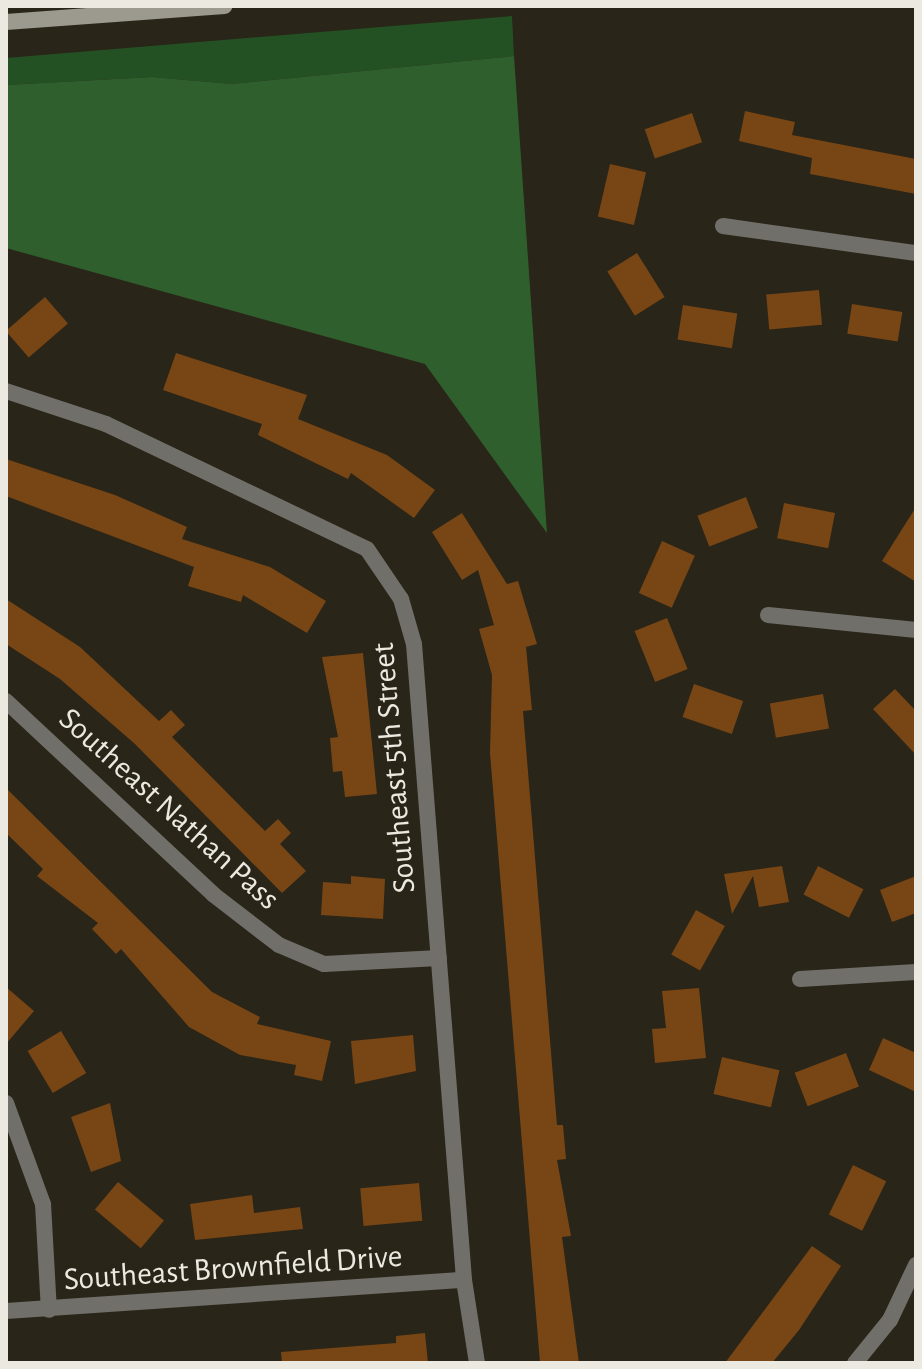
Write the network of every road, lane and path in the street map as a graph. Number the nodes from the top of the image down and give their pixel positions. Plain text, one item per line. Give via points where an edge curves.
1 (224, 6) edge
2 (6, 22) edge
3 (723, 226) dead end
4 (916, 253) edge
5 (6, 391) edge
6 (768, 615) dead end
7 (916, 630) edge
8 (6, 701) edge
9 (439, 958) junction
10 (916, 972) edge
11 (800, 979) dead end
12 (6, 1103) edge
13 (916, 1265) edge
14 (464, 1280) junction
15 (49, 1310) junction
16 (6, 1311) edge
17 (477, 1363) edge
18 (855, 1363) edge

1 - 2 main road
3 - 4 street
5 - 9 street, Southeast 5th Street via 106,424 367,549 401,599 414,644
6 - 7 street
8 - 9 street, Southeast Nathan Pass via 214,895 279,945 324,964
9 - 14 street, Southeast 5th Street
10 - 11 street
12 - 15 street via 43,1204
13 - 18 street via 890,1320
14 - 15 street, Southeast Brownfield Drive
14 - 17 street, Southeast 5th Street
15 - 16 street, Southeast Brownfield Drive

